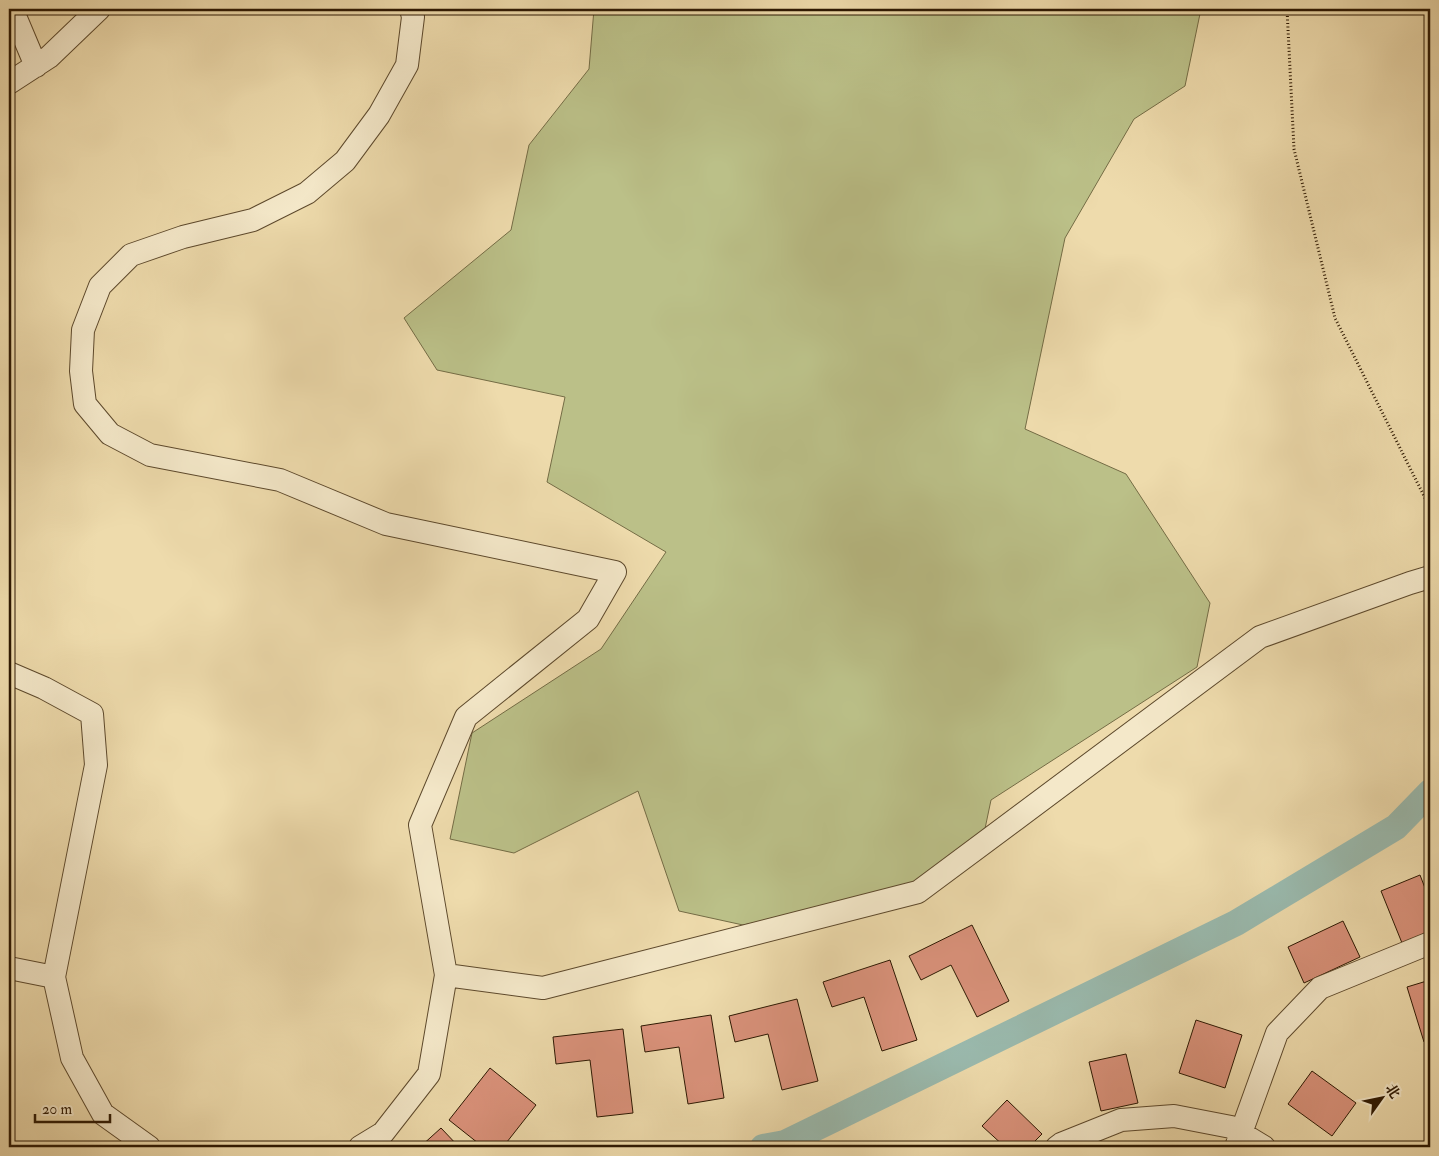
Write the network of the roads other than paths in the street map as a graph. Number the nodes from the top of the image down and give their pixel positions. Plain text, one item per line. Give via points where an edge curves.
1 (12, 9) edge
2 (98, 9) edge
3 (412, 9) edge
4 (36, 66) junction
5 (9, 83) edge
6 (1430, 578) edge
7 (9, 673) edge
8 (1430, 944) edge
9 (9, 968) edge
10 (446, 975) junction
11 (54, 977) junction
12 (1239, 1140) edge
13 (149, 1147) edge
14 (360, 1147) edge
15 (1057, 1147) edge
16 (1264, 1147) edge

1 - 4 street
2 - 4 street via 50,57
3 - 10 street via 407,65 379,115 345,161 307,193 253,220 183,237 131,255 100,286 83,330 81,370 85,404 110,434 150,455 280,480 386,524 615,572 588,619 466,717 420,825
4 - 5 street
6 - 10 street via 1260,637 918,892 543,988
7 - 11 street via 92,714 96,765
8 - 12 street via 1320,988 1277,1033
9 - 11 street
10 - 14 street via 429,1074 382,1133
11 - 13 street via 72,1058 103,1114
12 - 15 street via 1231,1127 1174,1116 1120,1120
12 - 16 street

